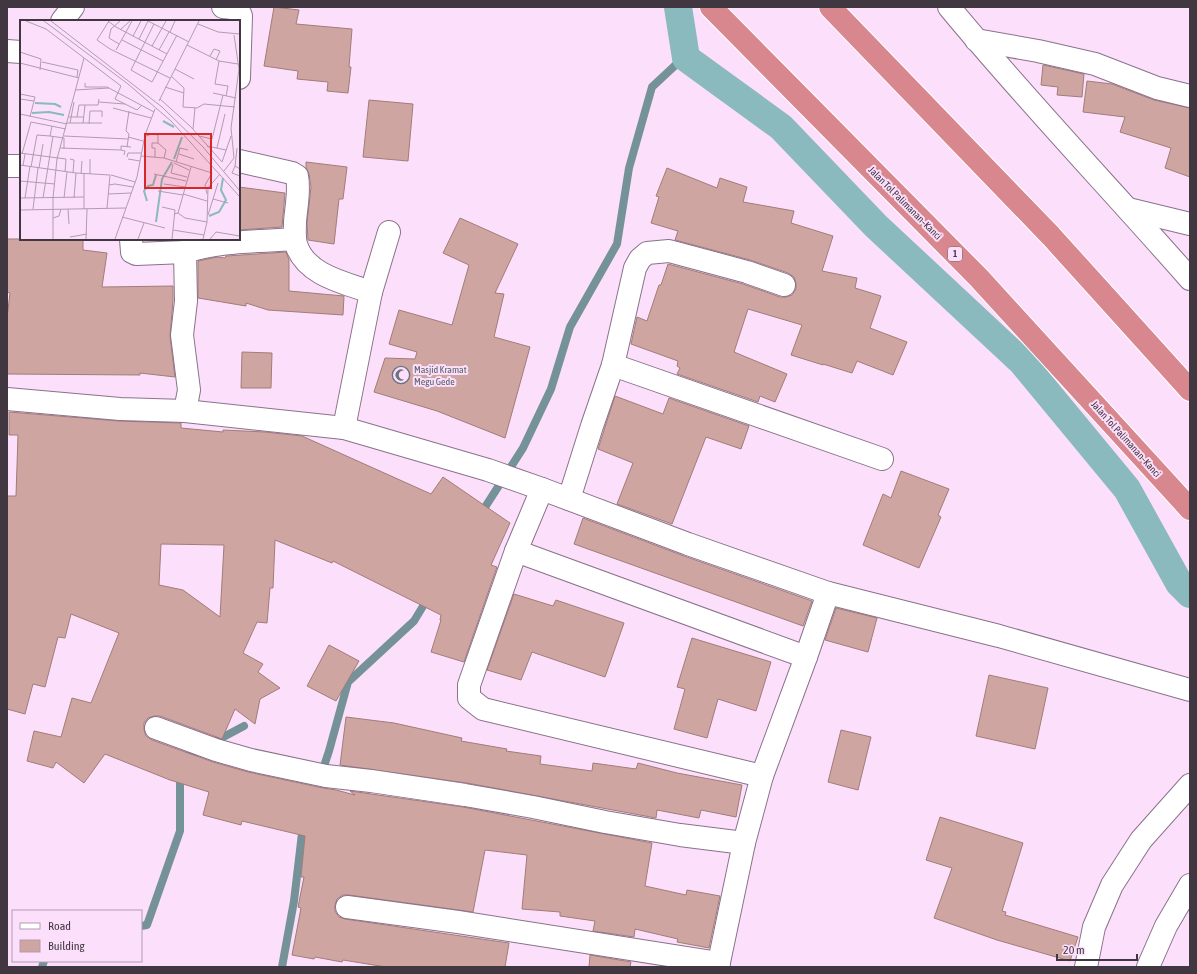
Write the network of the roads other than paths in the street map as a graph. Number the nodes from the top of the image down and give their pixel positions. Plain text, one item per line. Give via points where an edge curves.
1 (74, 7) edge
2 (223, 7) edge
3 (711, 7) edge
4 (830, 7) edge
5 (949, 7) edge
6 (63, 20) edge
7 (976, 40) junction
8 (240, 47) edge
9 (7, 51) edge
10 (20, 52) edge
11 (1190, 96) edge
12 (240, 161) edge
13 (7, 166) edge
14 (20, 166) edge
15 (1128, 209) junction
16 (1190, 224) edge
17 (389, 232) dead end
18 (295, 239) junction
19 (131, 240) edge
20 (185, 252) junction
21 (1190, 279) edge
22 (784, 285) dead end
23 (371, 292) junction
24 (613, 365) junction
25 (1190, 390) edge
26 (7, 399) edge
27 (185, 411) junction
28 (344, 428) junction
29 (882, 459) dead end
30 (542, 489) junction
31 (569, 499) junction
32 (1190, 509) edge
33 (516, 551) junction
34 (828, 593) junction
35 (806, 657) junction
36 (1190, 690) edge
37 (156, 728) dead end
38 (762, 776) junction
39 (1190, 785) edge
40 (744, 843) junction
41 (1190, 885) edge
42 (347, 907) dead end
43 (718, 965) edge
44 (1086, 967) edge
45 (1148, 967) edge

1 - 6 street
2 - 8 street via 240,11
3 - 32 highway, Jalan Tol Palimanan–Kanci / 1 via 979,278
4 - 25 highway via 1051,236
5 - 7 street
7 - 11 street via 1038,50 1095,64 1157,88
7 - 15 street
9 - 10 street
12 - 18 street via 297,176
13 - 14 street
15 - 16 street
15 - 21 street
17 - 23 street
18 - 20 street via 223,243
18 - 23 street via 301,256 317,270
19 - 20 street via 132,252 136,254
20 - 27 street via 186,300 182,328 189,390
22 - 24 street via 669,251 647,253 635,268
23 - 28 street
24 - 29 street
24 - 31 street
26 - 27 street via 120,409
27 - 28 street
28 - 30 street via 488,470
30 - 31 street
30 - 33 street
31 - 34 street
33 - 35 street
33 - 38 street via 469,685 469,698 483,709
34 - 35 street
34 - 36 street via 999,636
35 - 38 street
37 - 40 street via 216,750 294,770 465,795 620,825
38 - 40 street
39 - 44 street via 1141,840 1112,885 1094,927
40 - 43 street
41 - 45 street via 1166,926
42 - 43 street via 458,922

